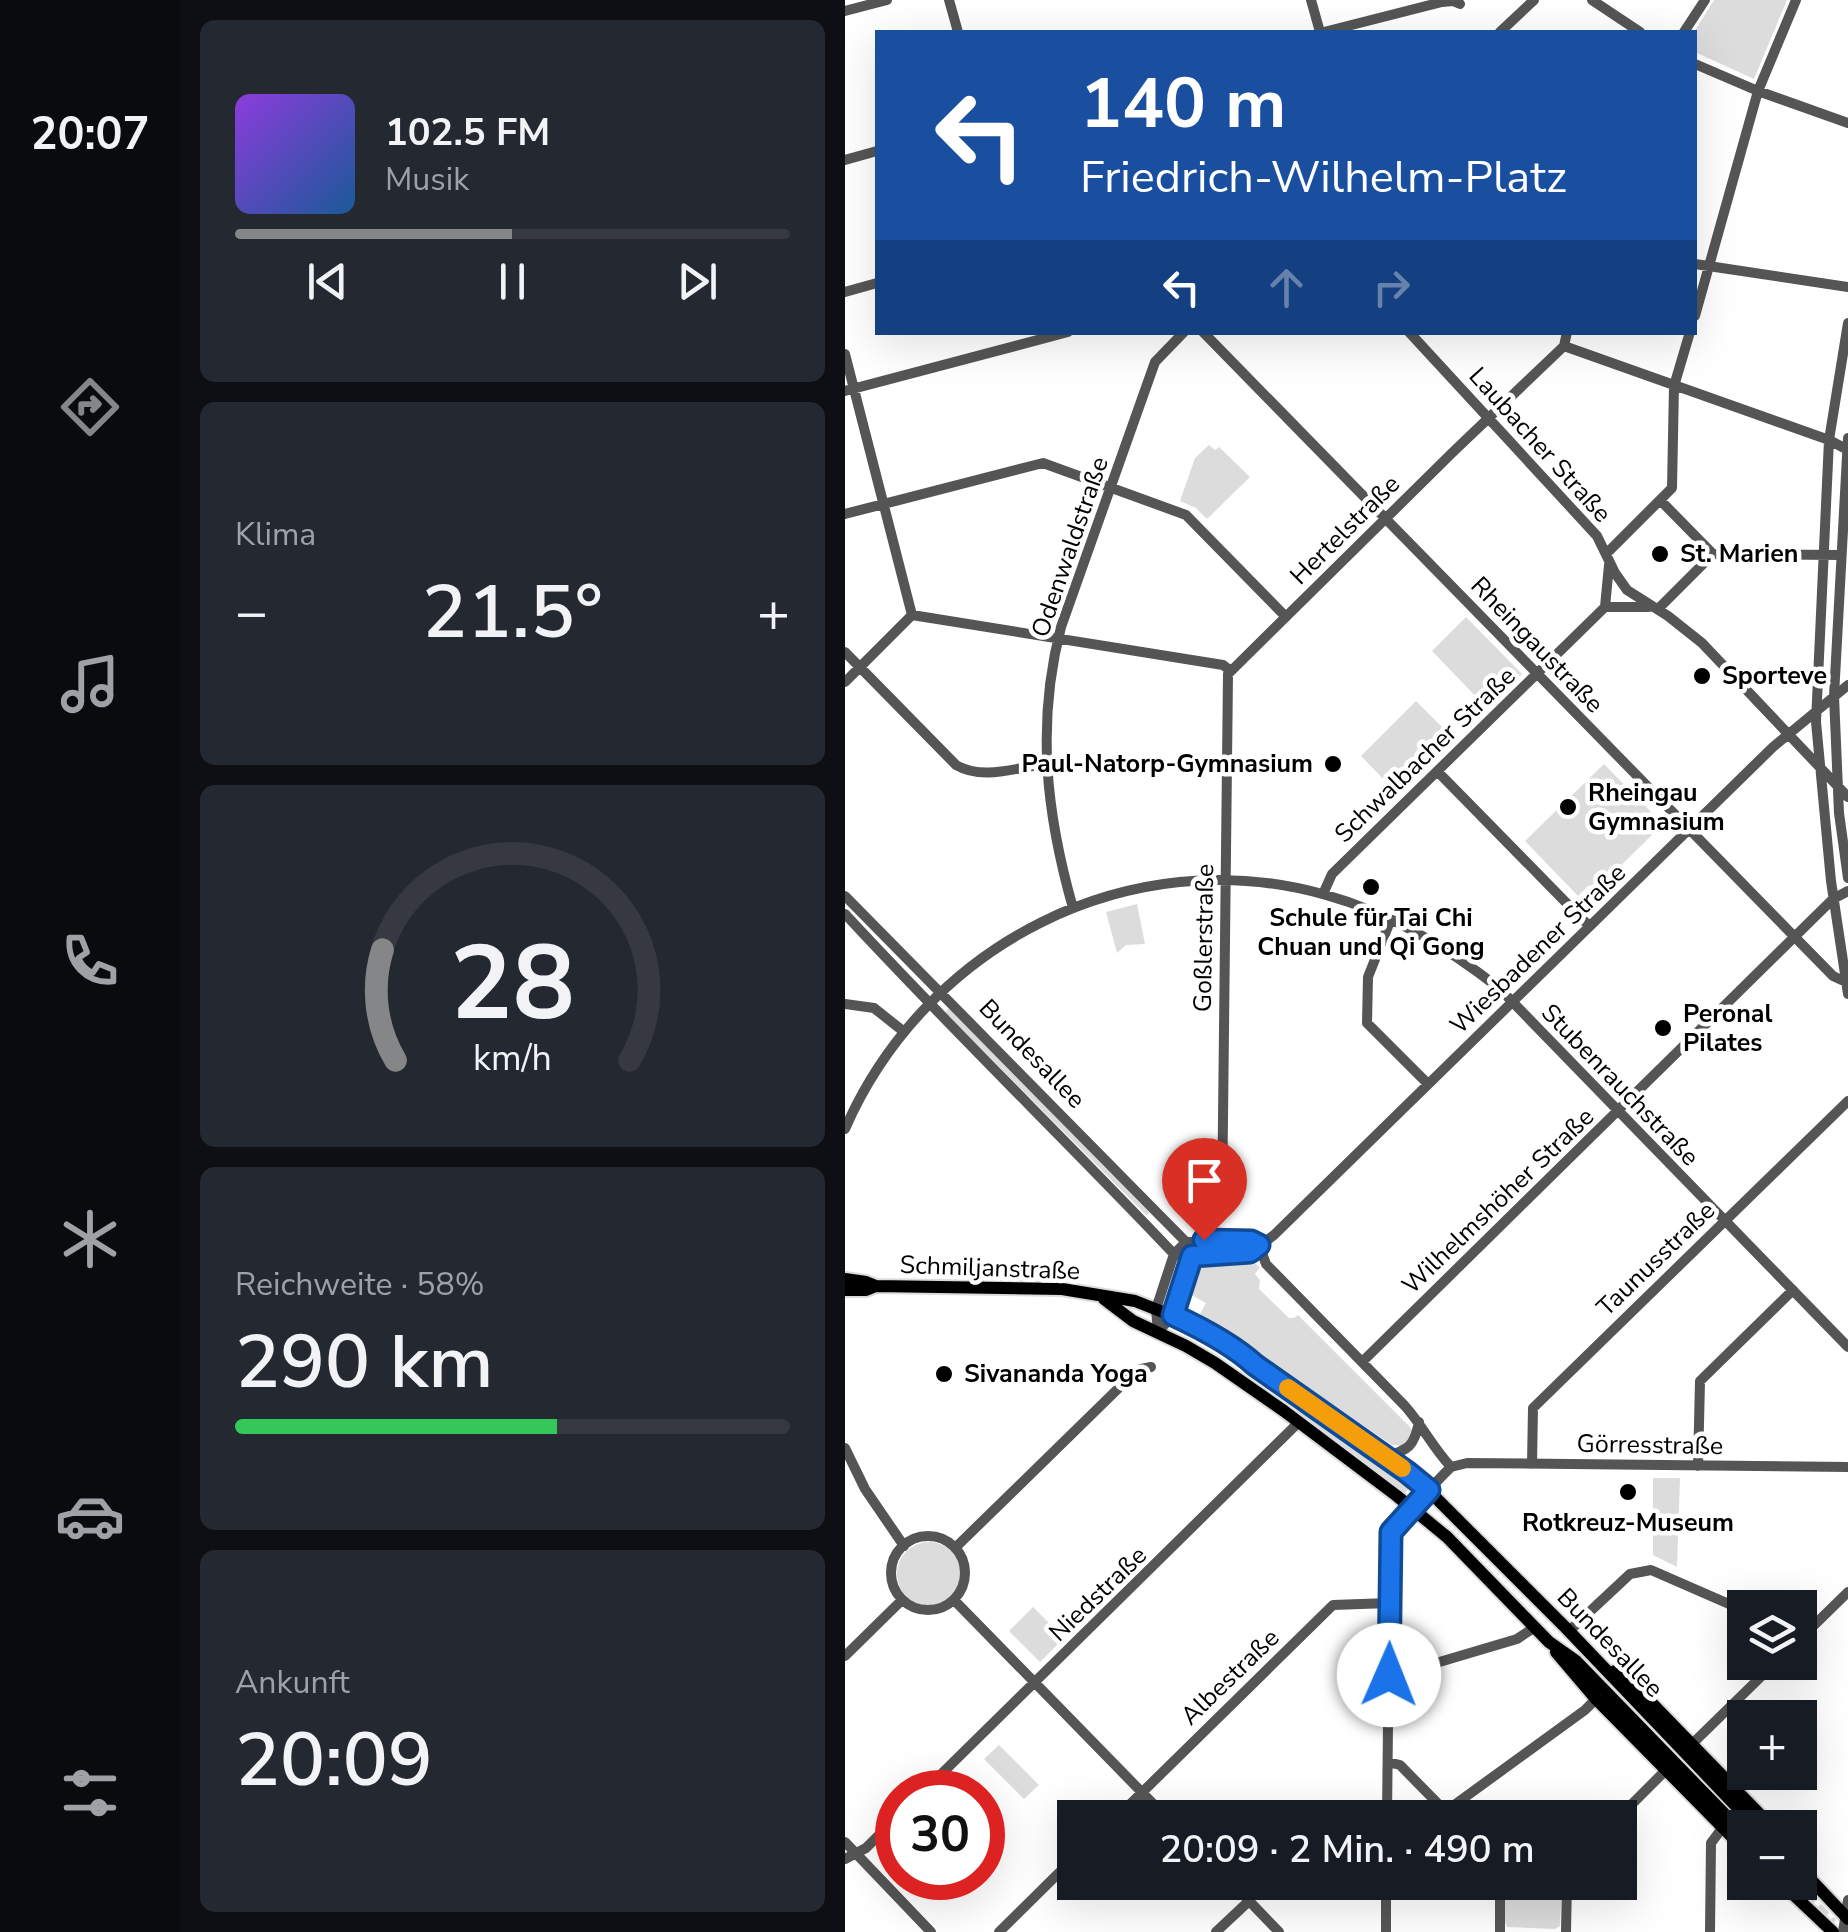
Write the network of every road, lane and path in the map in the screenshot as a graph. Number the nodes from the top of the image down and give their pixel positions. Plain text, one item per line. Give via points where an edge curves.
1 (887, 0) edge
2 (949, 0) edge
3 (1311, 0) edge
4 (1534, 0) edge
5 (1592, 0) edge
6 (1705, 0) edge
7 (1796, 0) edge
8 (1460, 4) dead end
9 (845, 11) edge
10 (957, 30) edge
11 (1321, 30) edge
12 (1330, 30) edge
13 (1502, 30) edge
14 (1637, 30) edge
15 (1685, 30) edge
16 (1697, 65) edge
17 (1757, 91) junction
18 (1848, 123) edge
19 (875, 152) edge
20 (845, 160) edge
21 (1697, 264) edge
22 (1711, 266) junction
23 (875, 284) edge
24 (1848, 288) edge
25 (845, 292) edge
26 (1697, 310) edge
27 (1848, 323) edge
28 (1181, 335) edge
29 (1206, 335) edge
30 (1412, 335) edge
31 (1566, 335) edge
32 (1689, 335) edge
33 (1041, 336) edge
34 (1563, 346) junction
35 (845, 354) edge
36 (1673, 386) junction
37 (849, 390) edge
38 (1489, 418) junction
39 (1829, 440) junction
40 (1847, 446) edge
41 (1111, 488) junction
42 (1660, 500) junction
43 (884, 504) junction
44 (845, 514) edge
45 (1385, 518) junction
46 (1713, 554) junction
47 (1823, 555) junction
48 (1841, 555) junction
49 (1608, 556) junction
50 (1605, 608) junction
51 (1656, 608) junction
52 (912, 615) junction
53 (1286, 617) junction
54 (1058, 638) junction
55 (845, 652) edge
56 (860, 667) junction
57 (1231, 671) junction
58 (1537, 674) junction
59 (845, 682) edge
60 (1848, 686) edge
61 (1834, 696) junction
62 (1816, 710) junction
63 (1787, 734) junction
64 (1046, 764) junction
65 (1819, 767) junction
66 (1437, 772) junction
67 (1838, 787) junction
68 (1848, 797) edge
69 (1689, 829) junction
70 (1848, 878) edge
71 (1225, 880) junction
72 (1848, 891) edge
73 (1323, 894) junction
74 (845, 896) edge
75 (1833, 900) junction
76 (1073, 908) junction
77 (845, 914) edge
78 (1391, 919) junction
79 (1589, 926) junction
80 (1795, 937) junction
81 (1847, 988) edge
82 (941, 992) junction
83 (1511, 1002) junction
84 (929, 1003) junction
85 (845, 1004) edge
86 (903, 1031) junction
87 (1428, 1084) junction
88 (1848, 1101) edge
89 (1617, 1111) junction
90 (845, 1129) edge
91 (1221, 1208) dead end
92 (1725, 1221) junction
93 (1186, 1242) junction
94 (1259, 1245) junction
95 (1174, 1254) junction
96 (1192, 1256) junction
97 (845, 1279) edge
98 (876, 1286) junction
99 (845, 1290) edge
100 (1793, 1290) junction
101 (1102, 1297) junction
102 (1156, 1308) junction
103 (1173, 1315) junction
104 (1158, 1332) junction
105 (1848, 1346) edge
106 (1362, 1362) junction
107 (1151, 1366) dead end
108 (1299, 1422) junction
109 (1419, 1422) junction
110 (845, 1448) edge
111 (1387, 1457) junction
112 (1532, 1464) junction
113 (1698, 1466) junction
114 (1451, 1467) junction
115 (1848, 1468) edge
116 (1429, 1490) junction
117 (1412, 1508) junction
118 (1456, 1516) junction
119 (1441, 1532) junction
120 (903, 1546) junction
121 (955, 1548) junction
122 (1848, 1592) edge
123 (902, 1600) junction
124 (954, 1600) junction
125 (1727, 1602) edge
126 (1389, 1603) junction
127 (1817, 1622) edge
128 (1535, 1627) junction
129 (1569, 1631) junction
130 (1549, 1642) junction
131 (845, 1656) edge
132 (1598, 1662) junction
133 (1389, 1675) junction
134 (1758, 1680) edge
135 (1035, 1683) junction
136 (1596, 1699) junction
137 (1692, 1744) junction
138 (1388, 1762) junction
139 (946, 1770) edge
140 (1666, 1770) junction
141 (1142, 1792) junction
142 (1134, 1800) edge
143 (1150, 1800) edge
144 (1387, 1800) edge
145 (1435, 1800) edge
146 (1467, 1800) edge
147 (1636, 1800) edge
148 (1740, 1810) edge
149 (1756, 1810) edge
150 (1727, 1816) edge
151 (1723, 1827) junction
152 (1727, 1831) edge
153 (875, 1836) edge
154 (845, 1842) edge
155 (851, 1857) edge
156 (1057, 1875) edge
157 (1817, 1886) edge
158 (1387, 1900) edge
159 (1500, 1900) edge
160 (1567, 1900) edge
161 (1800, 1900) edge
162 (1848, 1900) edge
163 (1249, 1901) joint
164 (1846, 1917) edge
165 (931, 1932) edge
166 (999, 1932) edge
167 (1216, 1932) edge
168 (1279, 1932) edge
169 (1386, 1932) edge
170 (1500, 1932) edge
171 (1566, 1932) edge
172 (1710, 1932) edge
173 (1833, 1932) edge
174 (1843, 1932) edge

1 - 9 street
2 - 10 street
3 - 11 street
4 - 13 street
5 - 14 street
6 - 15 street
7 - 17 street
8 - 12 street via 1441,2
16 - 17 street
17 - 18 street
17 - 22 street
19 - 20 street
21 - 22 street
22 - 24 street
22 - 26 street
23 - 25 street
27 - 39 street
28 - 41 street, Odenwaldstraße via 1155,362
29 - 45 street, Rheingaustraße
30 - 38 street, Laubacher Straße
31 - 34 street
32 - 36 street
33 - 37 street
34 - 36 street
34 - 38 street, Hertelstraße
35 - 37 street
36 - 39 street
36 - 42 street via 1672,488
37 - 43 street
38 - 45 street, Hertelstraße
38 - 49 street, Laubacher Straße
39 - 40 street
39 - 47 street
40 - 48 street
41 - 43 street via 1043,463
41 - 53 street via 1185,515
41 - 54 street, Odenwaldstraße
42 - 46 street
42 - 49 street
43 - 44 street
43 - 52 street
45 - 53 street, Hertelstraße
45 - 58 street, Rheingaustraße
46 - 47 street
46 - 51 street
47 - 48 street
47 - 62 street
48 - 61 street
49 - 50 street
49 - 51 street, Laubacher Straße via 1623,585
50 - 51 street
50 - 58 street, Schwalbacher Straße
51 - 63 street, Laubacher Straße via 1702,643
52 - 54 street
52 - 56 street
53 - 57 street, Hertelstraße
54 - 57 street
54 - 64 street, Odenwaldstraße
55 - 56 street
56 - 59 street
56 - 64 street via 963,769 981,773
57 - 71 street, Goßlerstraße
58 - 66 street, Schwalbacher Straße
58 - 69 street, Rheingaustraße
60 - 61 street, Wiesbadener Straße
61 - 62 street, Wiesbadener Straße
61 - 67 street
62 - 63 street, Wiesbadener Straße
62 - 65 street
63 - 65 street, Laubacher Straße
63 - 69 street, Wiesbadener Straße
64 - 76 street, Odenwaldstraße via 1054,834
65 - 67 street, Laubacher Straße
65 - 75 street
66 - 73 street, Schwalbacher Straße via 1332,874
66 - 79 street
67 - 68 street, Laubacher Straße
67 - 70 street
69 - 79 street, Wiesbadener Straße
69 - 80 street, Rheingaustraße
71 - 73 street, Stubenrauchstraße
71 - 76 street, Stubenrauchstraße via 1150,886
71 - 91 street, Goßlerstraße
72 - 75 street, Wilhelmshöher Straße
73 - 78 street, Stubenrauchstraße
74 - 82 street, Bundesallee
75 - 80 street, Wilhelmshöher Straße
75 - 81 street
76 - 82 street, Stubenrauchstraße via 999,946
77 - 84 street, Bundesallee
78 - 83 street, Stubenrauchstraße via 1459,958
78 - 87 street via 1368,976 1367,1023
79 - 83 street, Wiesbadener Straße
80 - 81 street, Rheingaustraße
80 - 89 street, Wilhelmshöher Straße
82 - 84 street, Stubenrauchstraße
82 - 93 street, Bundesallee
83 - 87 street, Wiesbadener Straße
83 - 89 street, Stubenrauchstraße
84 - 86 street, Stubenrauchstraße
84 - 95 street, Bundesallee
85 - 86 street via 874,1008
86 - 90 street, Stubenrauchstraße
87 - 94 street, Wiesbadener Straße
88 - 92 street, Taunusstraße
89 - 92 street, Stubenrauchstraße
89 - 106 street, Wilhelmshöher Straße
92 - 100 street, Stubenrauchstraße
92 - 112 street, Taunusstraße via 1533,1408
93 - 94 street
93 - 95 street
93 - 96 street
94 - 96 street via 1250,1252
94 - 106 street via 1266,1264
95 - 96 street
95 - 102 street
96 - 103 street
97 - 98 main road, Schmiljanstraße
98 - 99 main road, Schmiljanstraße
98 - 101 main road, Schmiljanstraße via 1058,1289
100 - 105 street, Stubenrauchstraße
100 - 113 street via 1700,1381
101 - 102 main road, Schmiljanstraße
101 - 104 main road, Schmiljanstraße
102 - 103 main road, Schmiljanstraße
102 - 104 street
103 - 104 street
103 - 111 main road, Schmiljanstraße via 1244,1355
104 - 108 main road, Schmiljanstraße
106 - 109 street
107 - 121 street via 1130,1377
108 - 117 main road, Bundesallee
108 - 135 street, Niedstraße
109 - 111 street via 1413,1444
109 - 114 street
110 - 120 street
111 - 116 main road, Bundesallee
112 - 113 street, Görresstraße
112 - 114 street, Görresstraße
113 - 115 street, Görresstraße
114 - 116 street
116 - 117 street
116 - 118 main road, Bundesallee
117 - 119 main road, Bundesallee
117 - 126 street via 1391,1532
118 - 119 main road
118 - 129 main road, Bundesallee
119 - 128 main road, Bundesallee
120 - 121 street via 927,1536
120 - 123 street via 891,1578
121 - 124 street via 965,1571
122 - 127 street
123 - 124 street via 928,1610
123 - 131 street
124 - 135 street
125 - 129 street via 1651,1570 1630,1574
126 - 133 street
126 - 141 street, Albestraße via 1333,1605
128 - 130 main road, Bundesallee
128 - 133 street via 1517,1639
129 - 132 main road, Bundesallee
130 - 136 main road
130 - 150 main road, Bundesallee via 1576,1661
132 - 137 main road via 1638,1689
132 - 148 main road, Bundesallee
133 - 138 street
134 - 137 street
135 - 139 street, Niedstraße
135 - 141 street
136 - 140 main road
136 - 146 street
137 - 149 main road
138 - 144 street
138 - 145 street
140 - 147 street
140 - 151 main road
141 - 142 street, Albestraße
141 - 143 street
151 - 152 main road
151 - 172 street via 1711,1843
153 - 155 street
154 - 155 street
155 - 165 street
156 - 166 street
157 - 164 main road
158 - 169 street
159 - 170 street
160 - 171 street
161 - 173 main road
162 - 164 street
163 - 167 street
163 - 168 street
164 - 174 street

